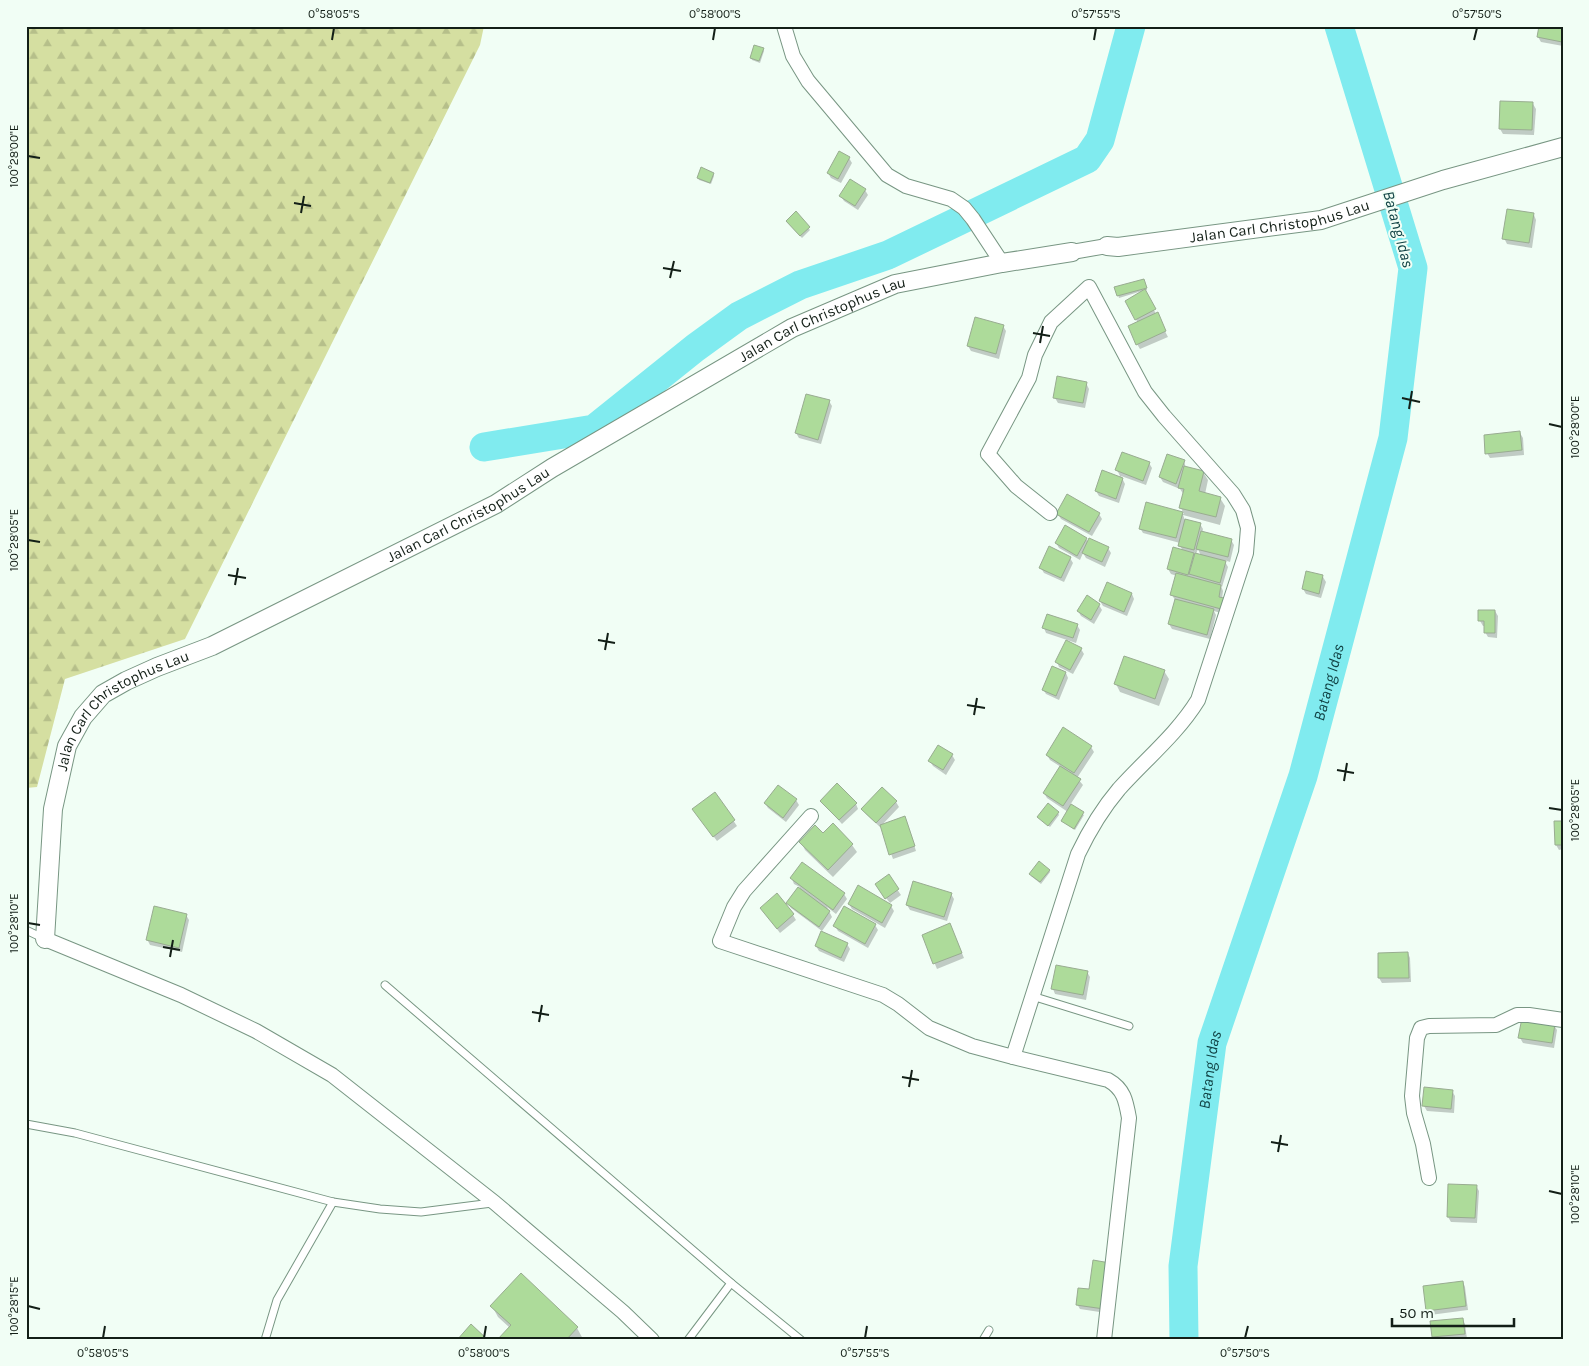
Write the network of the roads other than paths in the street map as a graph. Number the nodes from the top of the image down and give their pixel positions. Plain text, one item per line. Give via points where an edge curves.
1 (784, 26) edge
2 (1563, 147) edge
3 (1107, 246) joint
4 (1072, 252) joint
5 (1002, 263) junction
6 (1050, 513) dead end
7 (811, 816) dead end
8 (26, 930) edge
9 (45, 939) junction
10 (385, 985) dead end
11 (1032, 996) junction
12 (1563, 1020) edge
13 (1129, 1026) dead end
14 (1013, 1057) junction
15 (26, 1124) edge
16 (1429, 1178) dead end
17 (333, 1202) junction
18 (495, 1203) junction
19 (731, 1283) junction
20 (989, 1330) dead end
21 (265, 1340) edge
22 (652, 1340) edge
23 (688, 1340) edge
24 (801, 1340) edge
25 (983, 1340) edge
26 (1104, 1340) edge

1 - 5 street via 793,56 808,81 887,175 906,186 951,199 968,213
2 - 3 street, Jalan Carl Christophus Lau via 1443,180 1321,220
3 - 4 street
4 - 5 street, Jalan Carl Christophus Lau
5 - 9 street, Jalan Carl Christophus Lau via 895,284 792,328 496,504 212,646 157,667 104,694 83,717 67,746 53,809
6 - 11 street via 1016,486 988,454 1029,378 1035,355 1051,322 1089,287 1145,392 1233,494 1243,510 1248,528 1246,553 1198,700 1187,718 1118,790 1087,835
7 - 14 street via 744,891 720,942 883,995 929,1028 972,1046
8 - 9 lane
9 - 18 street via 181,995 256,1031 332,1076
10 - 19 lane
11 - 13 lane
11 - 14 street
12 - 16 street via 1517,1015 1496,1025 1421,1028 1417,1038 1412,1096
14 - 26 street via 1108,1080 1123,1093 1129,1118
15 - 17 lane via 74,1133
17 - 18 lane via 421,1212
17 - 21 lane via 276,1300
18 - 22 street
19 - 23 lane
19 - 24 lane
20 - 25 lane

